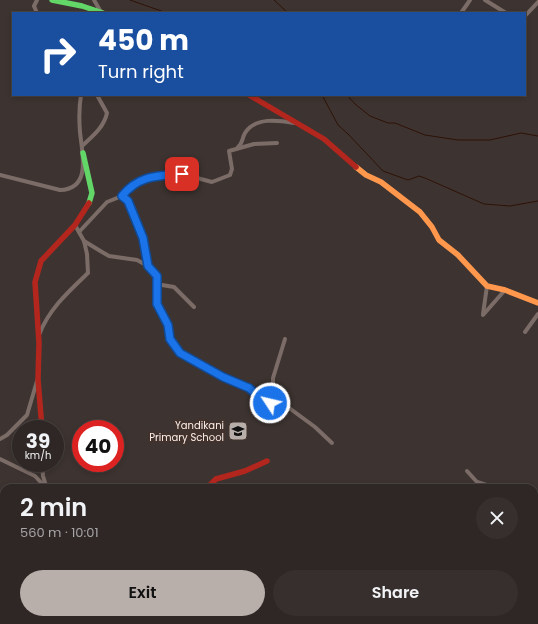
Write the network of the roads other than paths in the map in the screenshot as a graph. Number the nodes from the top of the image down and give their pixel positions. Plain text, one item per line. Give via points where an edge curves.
1 (36, 0) edge
2 (52, 0) edge
3 (94, 0) edge
4 (470, 0) edge
5 (485, 0) edge
6 (538, 2) edge
7 (36, 12) edge
8 (102, 12) edge
9 (463, 12) edge
10 (504, 12) edge
11 (526, 15) edge
12 (81, 96) edge
13 (98, 96) edge
14 (251, 96) edge
15 (296, 123) junction
16 (277, 143) dead end
17 (82, 146) junction
18 (236, 148) junction
19 (83, 152) junction
20 (0, 175) edge
21 (122, 196) junction
22 (75, 225) junction
23 (79, 232) junction
24 (84, 241) junction
25 (148, 266) junction
26 (156, 284) junction
27 (487, 286) junction
28 (505, 290) junction
29 (538, 303) edge
30 (194, 307) dead end
31 (538, 314) edge
32 (525, 332) dead end
33 (38, 338) junction
34 (285, 339) dead end
35 (38, 379) junction
36 (273, 392) junction
37 (281, 403) junction
38 (273, 404) junction
39 (41, 420) edge
40 (0, 439) edge
41 (332, 443) dead end
42 (0, 459) edge
43 (267, 461) dead end
44 (467, 471) dead end
45 (43, 472) edge
46 (44, 484) edge
47 (46, 484) edge
48 (211, 484) edge
49 (483, 484) edge

1 - 7 street
2 - 8 street
3 - 8 street
4 - 9 street
5 - 10 street
6 - 11 street
12 - 17 street via 79,105
13 - 17 street via 107,113 106,120 97,133
14 - 15 street
15 - 18 street via 259,122 250,127
15 - 27 street via 324,139 366,175 381,182 420,212 439,240 458,255
16 - 18 street via 266,142
17 - 19 street
18 - 21 street via 229,151 232,169 230,175 212,182 182,174 145,179 131,185
19 - 20 street via 80,181 68,189 60,190
19 - 22 street via 92,193 88,207
21 - 23 street via 107,202
21 - 25 street via 128,201 143,238
22 - 23 street
22 - 33 street via 41,262 35,282
23 - 24 street
24 - 25 street via 109,256 137,260
24 - 33 street via 88,273 49,313
25 - 26 street via 157,276
26 - 30 street via 174,287
26 - 38 street via 157,304 168,325 170,339 180,353 249,388 260,398
27 - 28 street
27 - 28 street via 483,315
28 - 29 street
31 - 32 street
33 - 35 street
34 - 36 street via 273,378
35 - 39 street
35 - 40 street via 27,415 8,435
36 - 37 street
36 - 38 street
37 - 38 street
37 - 41 street via 310,423
42 - 46 street via 35,476
43 - 48 street via 245,471 216,479
44 - 49 street via 477,482
45 - 47 street

